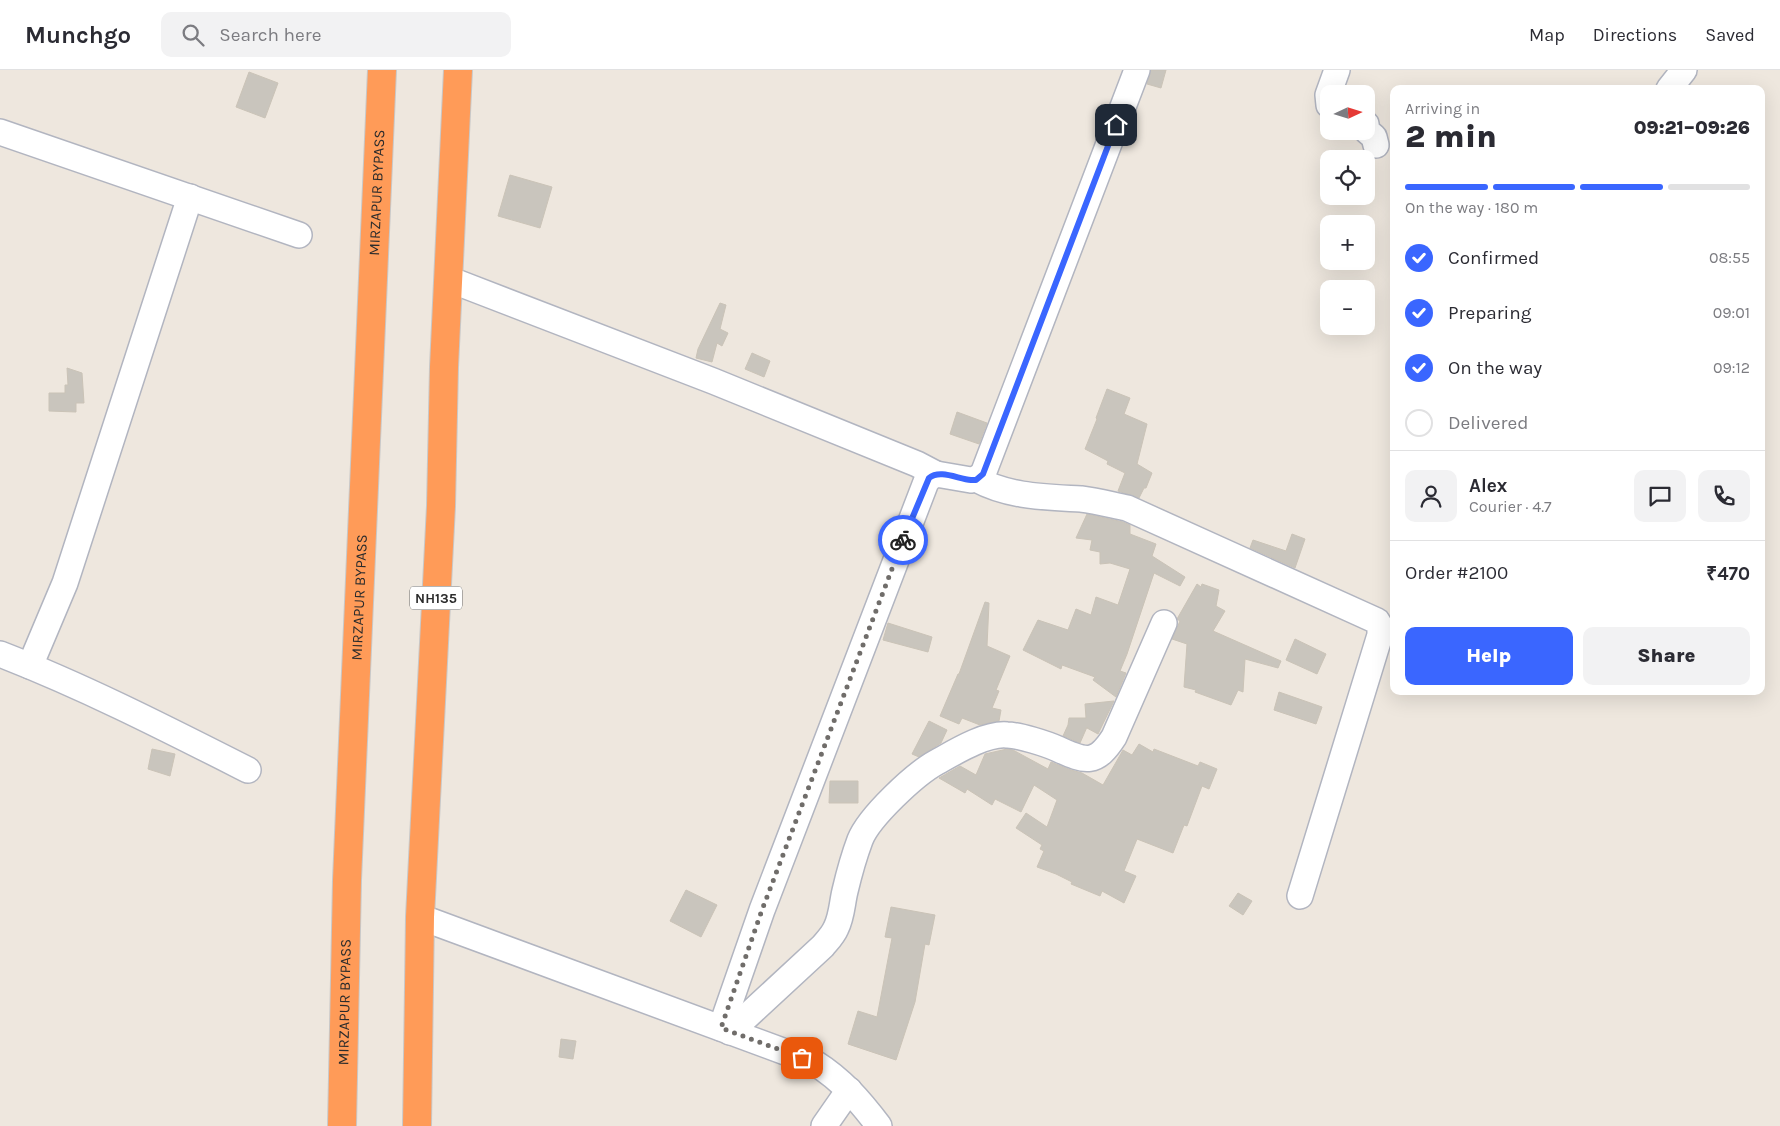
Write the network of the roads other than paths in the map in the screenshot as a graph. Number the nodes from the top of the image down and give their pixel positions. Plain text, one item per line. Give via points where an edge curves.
1 (382, 70) edge
2 (458, 70) edge
3 (1137, 70) edge
4 (1337, 70) edge
5 (1684, 70) edge
6 (1332, 85) edge
7 (1672, 85) edge
8 (0, 132) edge
9 (190, 197) junction
10 (299, 235) dead end
11 (456, 282) dead end
12 (936, 474) junction
13 (976, 480) junction
14 (1164, 623) dead end
15 (0, 654) edge
16 (30, 666) junction
17 (248, 770) dead end
18 (1300, 896) dead end
19 (420, 917) junction
20 (726, 1030) junction
21 (849, 1090) junction
22 (342, 1126) edge
23 (417, 1126) edge
24 (824, 1126) edge
25 (879, 1126) edge

1 - 22 highway, MIRZAPUR BYPASS via 348,860
2 - 19 highway, NH135 via 441,506
3 - 13 street via 983,474
4 - 6 street
5 - 7 street
8 - 9 street
9 - 10 street
9 - 16 street via 65,583
11 - 12 street via 804,417
12 - 13 street
12 - 20 street via 926,482 762,910
13 - 18 street via 1012,492 1127,508 1377,621 1380,635
14 - 20 street via 1114,737 1106,750 1095,757 1083,760 1020,737 999,735 981,740 916,775 860,840 840,919 831,936
15 - 16 street
16 - 17 street via 152,721
19 - 20 street
19 - 23 highway, NH135
20 - 21 street via 815,1063
21 - 24 street
21 - 25 street

